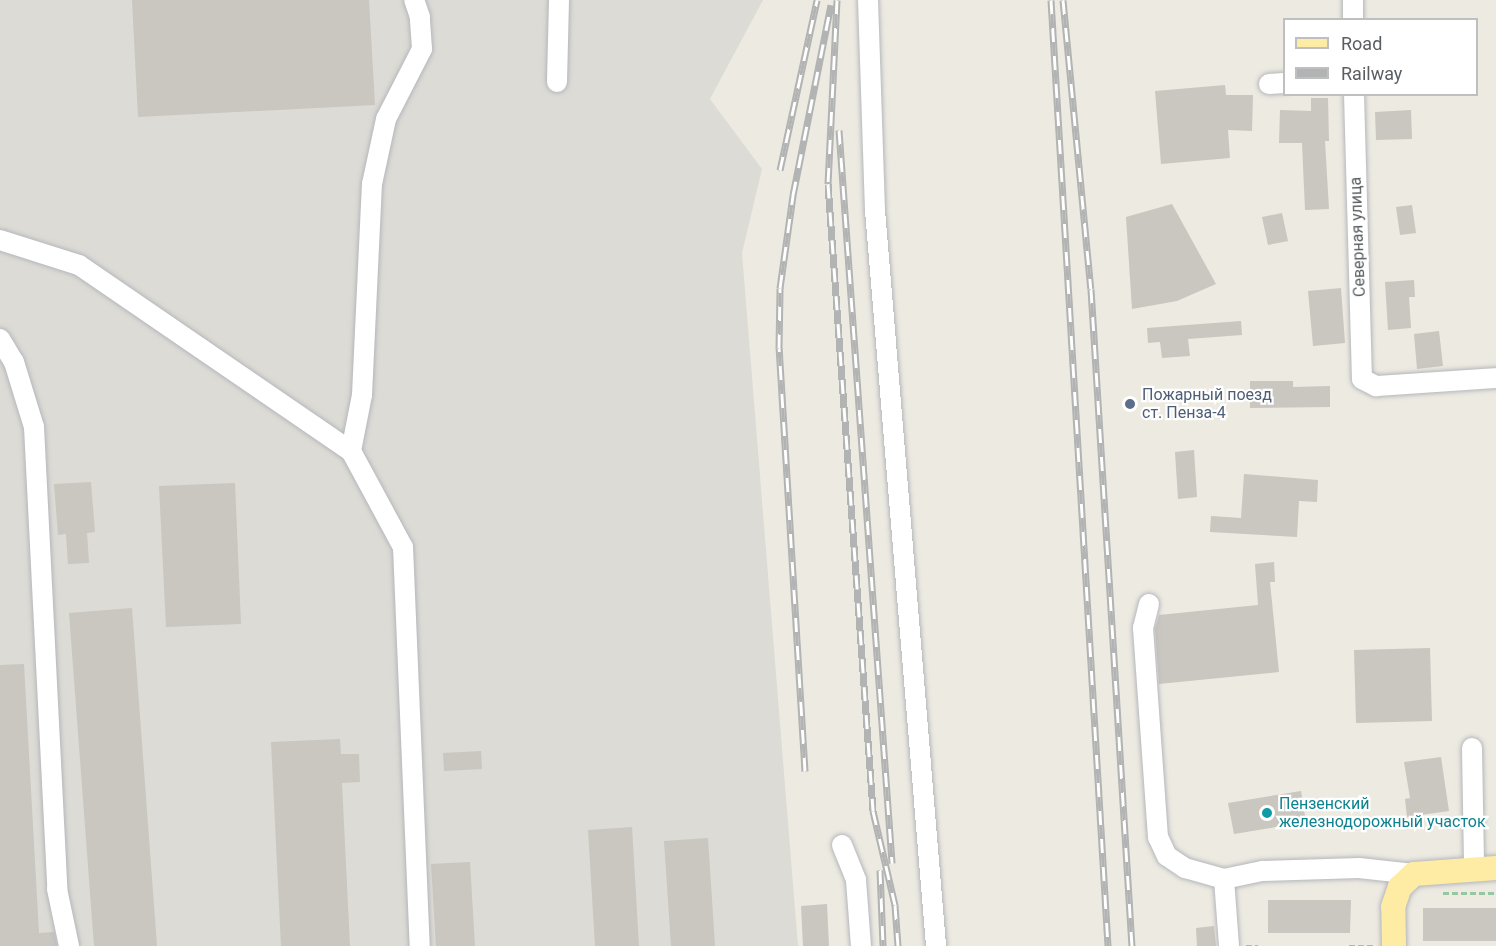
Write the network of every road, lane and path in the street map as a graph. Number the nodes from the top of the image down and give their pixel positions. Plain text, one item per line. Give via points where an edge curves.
1 (414, 0) edge
2 (559, 0) edge
3 (868, 0) edge
4 (1353, 0) edge
5 (1353, 18) edge
6 (557, 82) dead end
7 (1354, 96) edge
8 (0, 240) edge
9 (0, 339) edge
10 (1496, 378) edge
11 (351, 451) junction
12 (1149, 604) dead end
13 (1472, 748) dead end
14 (842, 845) dead end
15 (1485, 868) edge
16 (1414, 874) junction
17 (1224, 879) junction
18 (1496, 893) edge
19 (1440, 894) dead end
20 (69, 946) edge
21 (420, 946) edge
22 (861, 946) edge
23 (936, 946) edge
24 (1229, 946) edge
25 (1348, 946) edge
26 (1382, 946) edge
27 (1394, 946) edge

1 - 11 street via 420,17 422,49 386,119 372,184 362,395
2 - 6 street
3 - 23 street via 875,210
4 - 5 street
7 - 10 street, Северная улица via 1362,380 1376,386
8 - 11 street via 80,265
9 - 20 street via 14,362 34,427 57,889
11 - 21 street via 403,547
12 - 17 street via 1143,628 1158,837 1167,856 1185,868
13 - 15 street
14 - 22 street via 856,880
15 - 16 main road
16 - 17 street via 1359,868 1263,871
16 - 27 main road via 1400,887 1394,907
17 - 24 street
18 - 19 path
25 - 26 path

